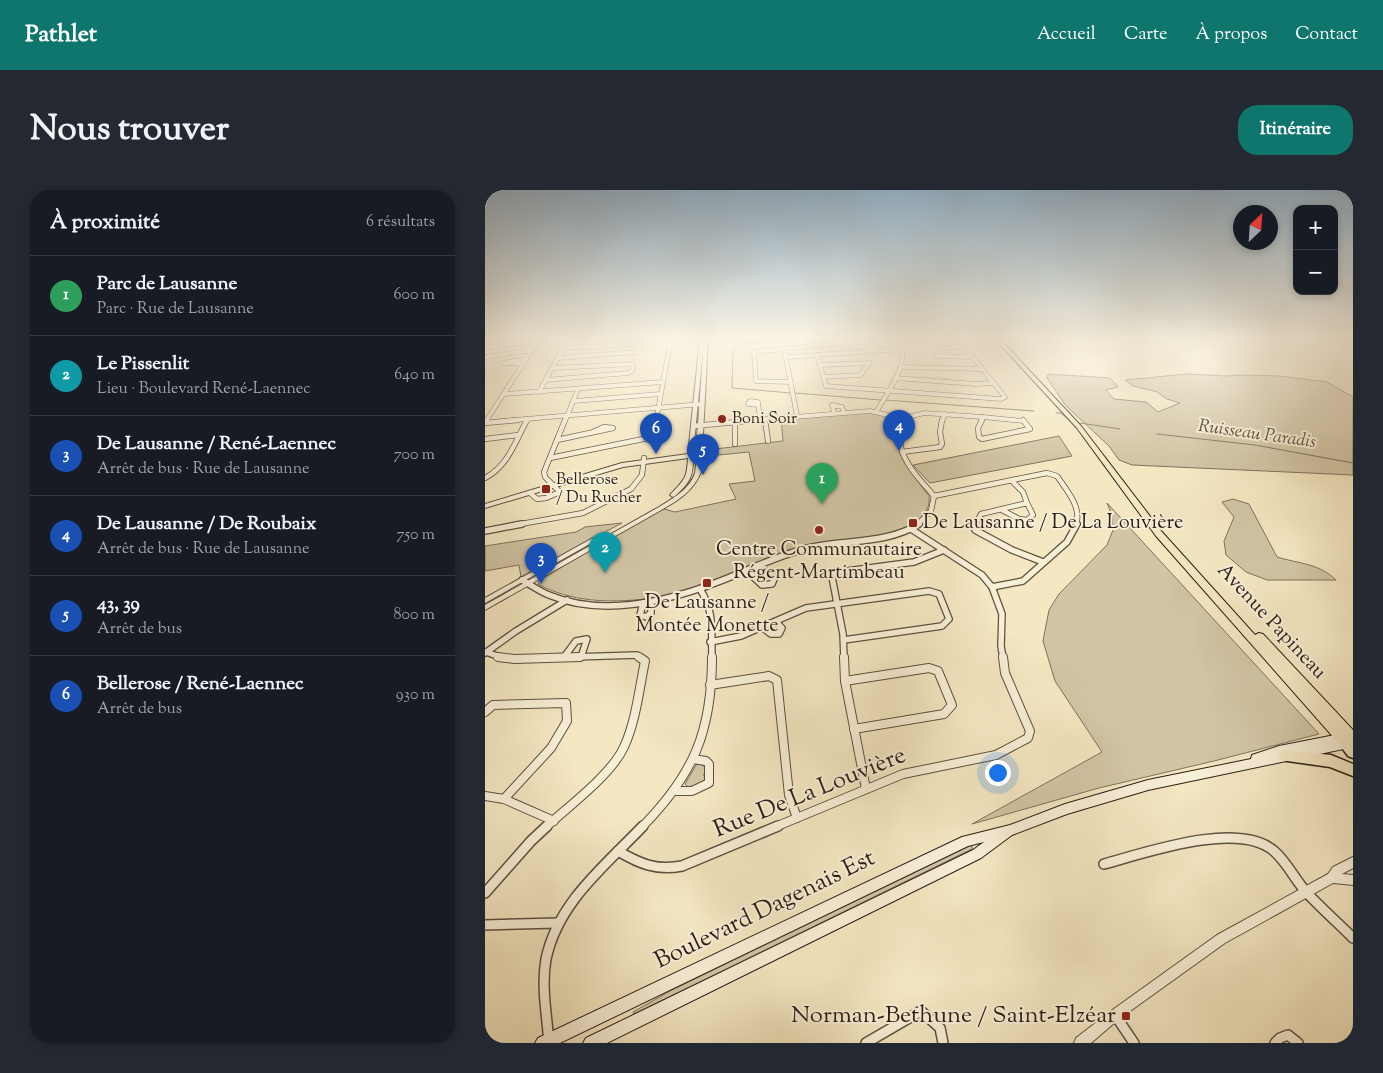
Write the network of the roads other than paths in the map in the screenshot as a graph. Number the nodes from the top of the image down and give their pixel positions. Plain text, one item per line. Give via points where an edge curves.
1 (895, 378) edge
2 (514, 379) edge
3 (560, 379) edge
4 (664, 379) edge
5 (698, 379) edge
6 (704, 379) edge
7 (756, 379) edge
8 (790, 379) edge
9 (825, 379) edge
10 (906, 379) edge
11 (990, 379) edge
12 (1034, 379) edge
13 (546, 380) joint
14 (663, 382) junction
15 (791, 382) junction
16 (993, 383) junction
17 (579, 389) junction
18 (888, 391) junction
19 (539, 392) junction
20 (504, 394) junction
21 (660, 394) junction
22 (574, 401) junction
23 (703, 404) junction
24 (758, 404) dead end
25 (695, 405) junction
26 (657, 408) junction
27 (876, 412) junction
28 (945, 414) junction
29 (567, 416) junction
30 (797, 416) junction
31 (983, 417) junction
32 (528, 419) junction
33 (762, 419) junction
34 (896, 420) junction
35 (735, 422) junction
36 (485, 423) edge
37 (702, 425) junction
38 (694, 426) junction
39 (593, 432) dead end
40 (518, 435) junction
41 (485, 438) edge
42 (557, 440) junction
43 (767, 441) dead end
44 (735, 444) dead end
45 (902, 452) junction
46 (695, 453) junction
47 (550, 458) junction
48 (644, 459) junction
49 (485, 478) edge
50 (1012, 481) junction
51 (552, 484) junction
52 (530, 492) junction
53 (934, 496) junction
54 (485, 502) edge
55 (1027, 503) junction
56 (485, 506) edge
57 (1002, 510) junction
58 (911, 529) junction
59 (485, 532) edge
60 (944, 550) junction
61 (1043, 562) junction
62 (760, 566) junction
63 (747, 571) junction
64 (525, 582) junction
65 (992, 587) junction
66 (700, 589) junction
67 (567, 600) junction
68 (485, 601) edge
69 (651, 602) junction
70 (643, 603) junction
71 (837, 603) junction
72 (485, 608) edge
73 (776, 622) junction
74 (763, 628) junction
75 (844, 640) junction
76 (711, 642) junction
77 (486, 653) edge
78 (564, 657) junction
79 (581, 657) junction
80 (845, 681) junction
81 (710, 685) junction
82 (485, 712) edge
83 (854, 729) junction
84 (1350, 741) edge
85 (1285, 756) junction
86 (693, 759) junction
87 (1218, 770) junction
88 (1353, 770) edge
89 (866, 789) junction
90 (673, 791) junction
91 (485, 796) edge
92 (504, 799) junction
93 (797, 818) junction
94 (554, 820) junction
95 (1011, 830) junction
96 (618, 851) junction
97 (1353, 862) edge
98 (1104, 864) dead end
99 (1332, 878) junction
100 (1353, 880) edge
101 (1307, 892) junction
102 (485, 894) edge
103 (558, 924) junction
104 (485, 925) edge
105 (1353, 938) edge
106 (1115, 1015) junction
107 (547, 1042) edge
108 (591, 1043) edge
109 (866, 1043) edge
110 (943, 1043) edge
111 (1081, 1043) edge
112 (1134, 1043) edge
113 (1275, 1043) edge
114 (1298, 1043) edge

1 - 18 street
2 - 20 street
3 - 13 street
4 - 14 street
5 - 25 street
6 - 23 street
7 - 15 street
8 - 15 street
9 - 18 street via 827,386
10 - 16 street
11 - 16 street
12 - 84 highway, Avenue Papineau via 1079,427 1159,534 1231,606
13 - 19 street
14 - 17 street
14 - 21 street
15 - 30 street
16 - 18 street via 1005,397
17 - 19 street
17 - 22 street
18 - 27 street
19 - 20 street
20 - 36 street
21 - 22 street
21 - 26 street
22 - 29 street
23 - 25 street
23 - 37 street
24 - 33 street
25 - 26 street
25 - 38 street
26 - 29 street
26 - 47 street via 653,436 649,439
27 - 30 street
27 - 34 street
28 - 31 street
28 - 34 street via 924,413
28 - 45 street via 940,426 940,447
29 - 32 street
29 - 42 street
30 - 33 street
31 - 31 street via 1023,420 1030,429 982,439 978,428
32 - 36 street
32 - 40 street
33 - 35 street
33 - 43 street
34 - 45 street
35 - 37 street
35 - 44 street
37 - 38 street
37 - 46 street
38 - 46 street
39 - 42 street
40 - 41 street
40 - 49 street via 504,464
42 - 47 street
45 - 53 street via 909,466
46 - 48 street
46 - 64 street via 697,477 680,496
47 - 51 street via 544,472
48 - 51 street
48 - 59 street via 642,474 631,489 583,513
50 - 53 street
50 - 55 street via 1023,492
50 - 61 street via 1053,474 1062,482 1077,508 1079,516 1072,535
51 - 52 street
51 - 52 street via 560,492 537,499
51 - 54 street
52 - 56 street
53 - 58 street via 930,515
55 - 57 street
55 - 57 street via 1033,515 1027,520
57 - 61 street via 981,514 975,530
58 - 60 street, Rue De La Louvière
58 - 62 street via 811,548
60 - 65 street, Rue De La Louvière via 982,574
60 - 71 street via 914,562 834,574
61 - 65 street via 1023,581
62 - 63 street
62 - 63 street via 774,579 772,584 761,585
63 - 66 street
64 - 67 street
64 - 68 street
64 - 72 street
65 - 89 street, Rue De La Louvière via 1002,614 1001,646 1005,673 1030,736 996,755 909,772
66 - 69 street
66 - 76 street via 711,607
67 - 70 street via 609,605
67 - 77 street
69 - 70 street
69 - 70 street via 651,614 646,617 640,616
71 - 73 street via 806,608
71 - 75 street
71 - 75 street via 929,591 939,594 949,620 942,626
73 - 74 street
73 - 74 street via 782,628 779,634 771,634
74 - 76 street
75 - 80 street
76 - 81 street
77 - 78 street via 515,659
78 - 79 street
78 - 79 street via 581,638 587,639
79 - 94 street via 637,655 645,660 633,725 623,749 603,775
80 - 83 street
80 - 83 street via 929,668 937,671 952,705 944,714
81 - 86 street via 707,720
81 - 93 street via 769,676 777,680 789,796
82 - 92 street via 493,705 566,703 567,721 551,748
83 - 89 street
84 - 85 main road, Boulevard Dagenais Est
84 - 87 main road, Boulevard Dagenais Est via 1279,750
85 - 87 main road, Boulevard Dagenais Est
85 - 88 highway via 1331,761
86 - 90 street
86 - 90 street via 709,764 708,784 686,792
87 - 95 main road, Boulevard Dagenais Est via 1148,785 1065,809
89 - 93 street, Rue De La Louvière
90 - 96 street
91 - 92 street
92 - 94 street
93 - 96 street, Rue De La Louvière via 673,868 650,868
94 - 102 street via 531,841
95 - 107 main road, Boulevard Dagenais Est via 961,843
95 - 108 main road, Boulevard Dagenais Est via 977,854
96 - 103 street via 577,894
97 - 99 street via 1337,871
98 - 101 street via 1201,839 1241,840 1261,843 1274,851
99 - 100 street
99 - 101 street
101 - 105 street
101 - 106 street via 1221,939
103 - 104 street
103 - 107 street via 549,947 545,972
106 - 111 street
106 - 112 street
109 - 110 street via 921,1011 940,1028
113 - 114 street via 1288,1035

